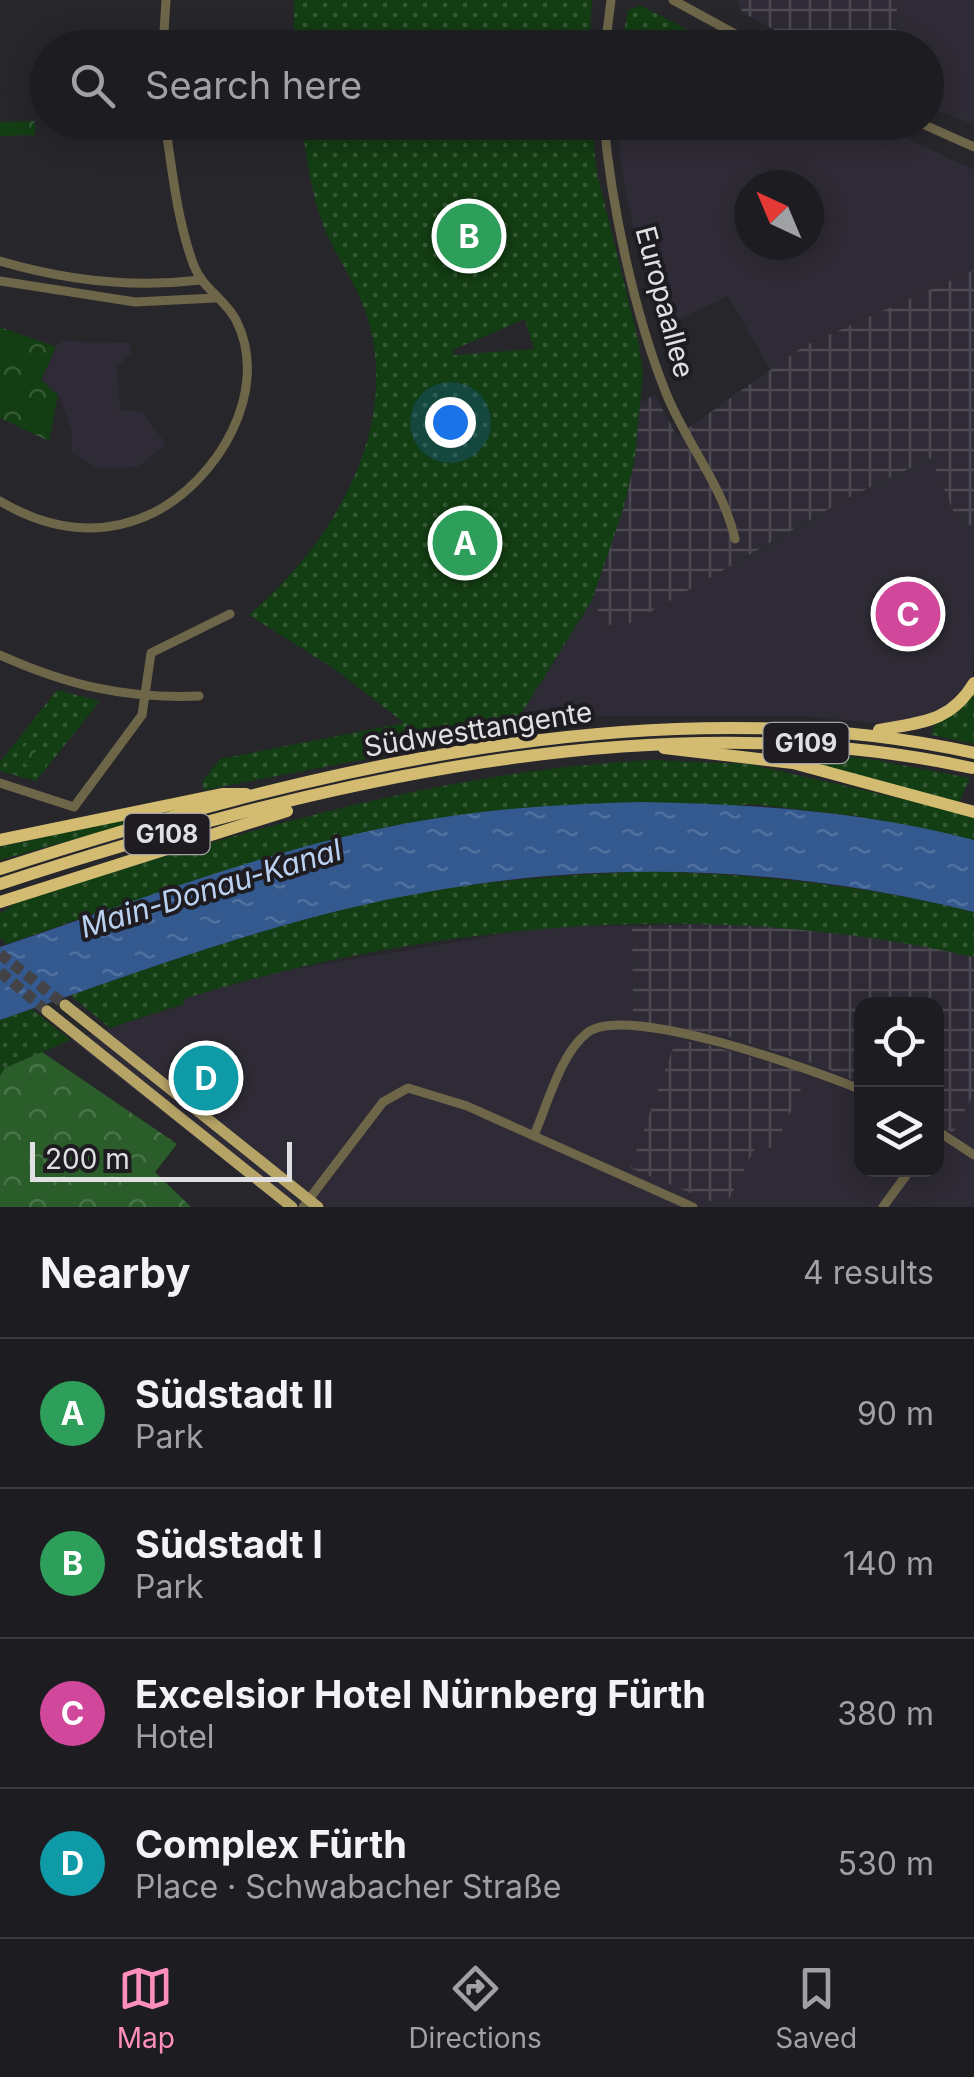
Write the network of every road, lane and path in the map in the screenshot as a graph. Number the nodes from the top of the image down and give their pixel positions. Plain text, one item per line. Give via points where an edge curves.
1 (166, 0) edge
2 (611, 0) edge
3 (673, 0) edge
4 (164, 30) edge
5 (607, 30) edge
6 (728, 30) edge
7 (944, 133) edge
8 (168, 140) edge
9 (606, 140) edge
10 (974, 146) edge
11 (0, 261) edge
12 (201, 280) junction
13 (0, 281) edge
14 (215, 298) junction
15 (0, 501) edge
16 (734, 539) dead end
17 (230, 614) dead end
18 (0, 655) edge
19 (974, 683) edge
20 (199, 696) dead end
21 (145, 698) junction
22 (862, 733) junction
23 (590, 742) junction
24 (637, 744) junction
25 (973, 761) edge
26 (0, 782) edge
27 (269, 793) junction
28 (336, 793) junction
29 (974, 809) edge
30 (0, 840) edge
31 (0, 868) edge
32 (0, 884) edge
33 (0, 902) edge
34 (65, 1004) tunnel mouth
35 (47, 1010) tunnel mouth
36 (854, 1087) edge
37 (534, 1135) junction
38 (944, 1136) edge
39 (974, 1155) edge
40 (905, 1177) edge
41 (310, 1205) edge
42 (292, 1207) edge
43 (693, 1207) edge
44 (883, 1207) edge

1 - 4 street
2 - 5 street
3 - 6 street
7 - 10 street
8 - 12 street
9 - 16 street, Europaallee via 651,349 666,394 730,516
11 - 12 street via 81,279
12 - 14 street
13 - 14 street via 134,302
14 - 15 street via 238,325 244,376 237,420 201,480 172,504 106,528 68,528
17 - 21 street via 152,653
18 - 21 street via 58,681
19 - 22 highway via 935,720
20 - 21 street
21 - 26 street via 132,732 74,807
22 - 23 highway, Südwesttangente / G109 via 722,726
22 - 25 highway, Südwesttangente / G109
23 - 24 highway, Südwesttangente / G109
23 - 27 highway, Südwesttangente / G108 via 412,763
23 - 28 highway, Südwesttangente / G108
24 - 25 highway, Südwesttangente / G109 via 812,743
24 - 29 highway via 793,763
27 - 30 highway via 223,794
27 - 31 highway, Südwesttangente / G108
28 - 32 highway, Südwesttangente / G108 via 150,838
28 - 33 highway
34 - 41 main road
35 - 42 main road
36 - 37 street via 782,1058 698,1036 606,1026 576,1044
37 - 41 street via 436,1094 397,1090
37 - 43 street
38 - 39 street
40 - 44 street

